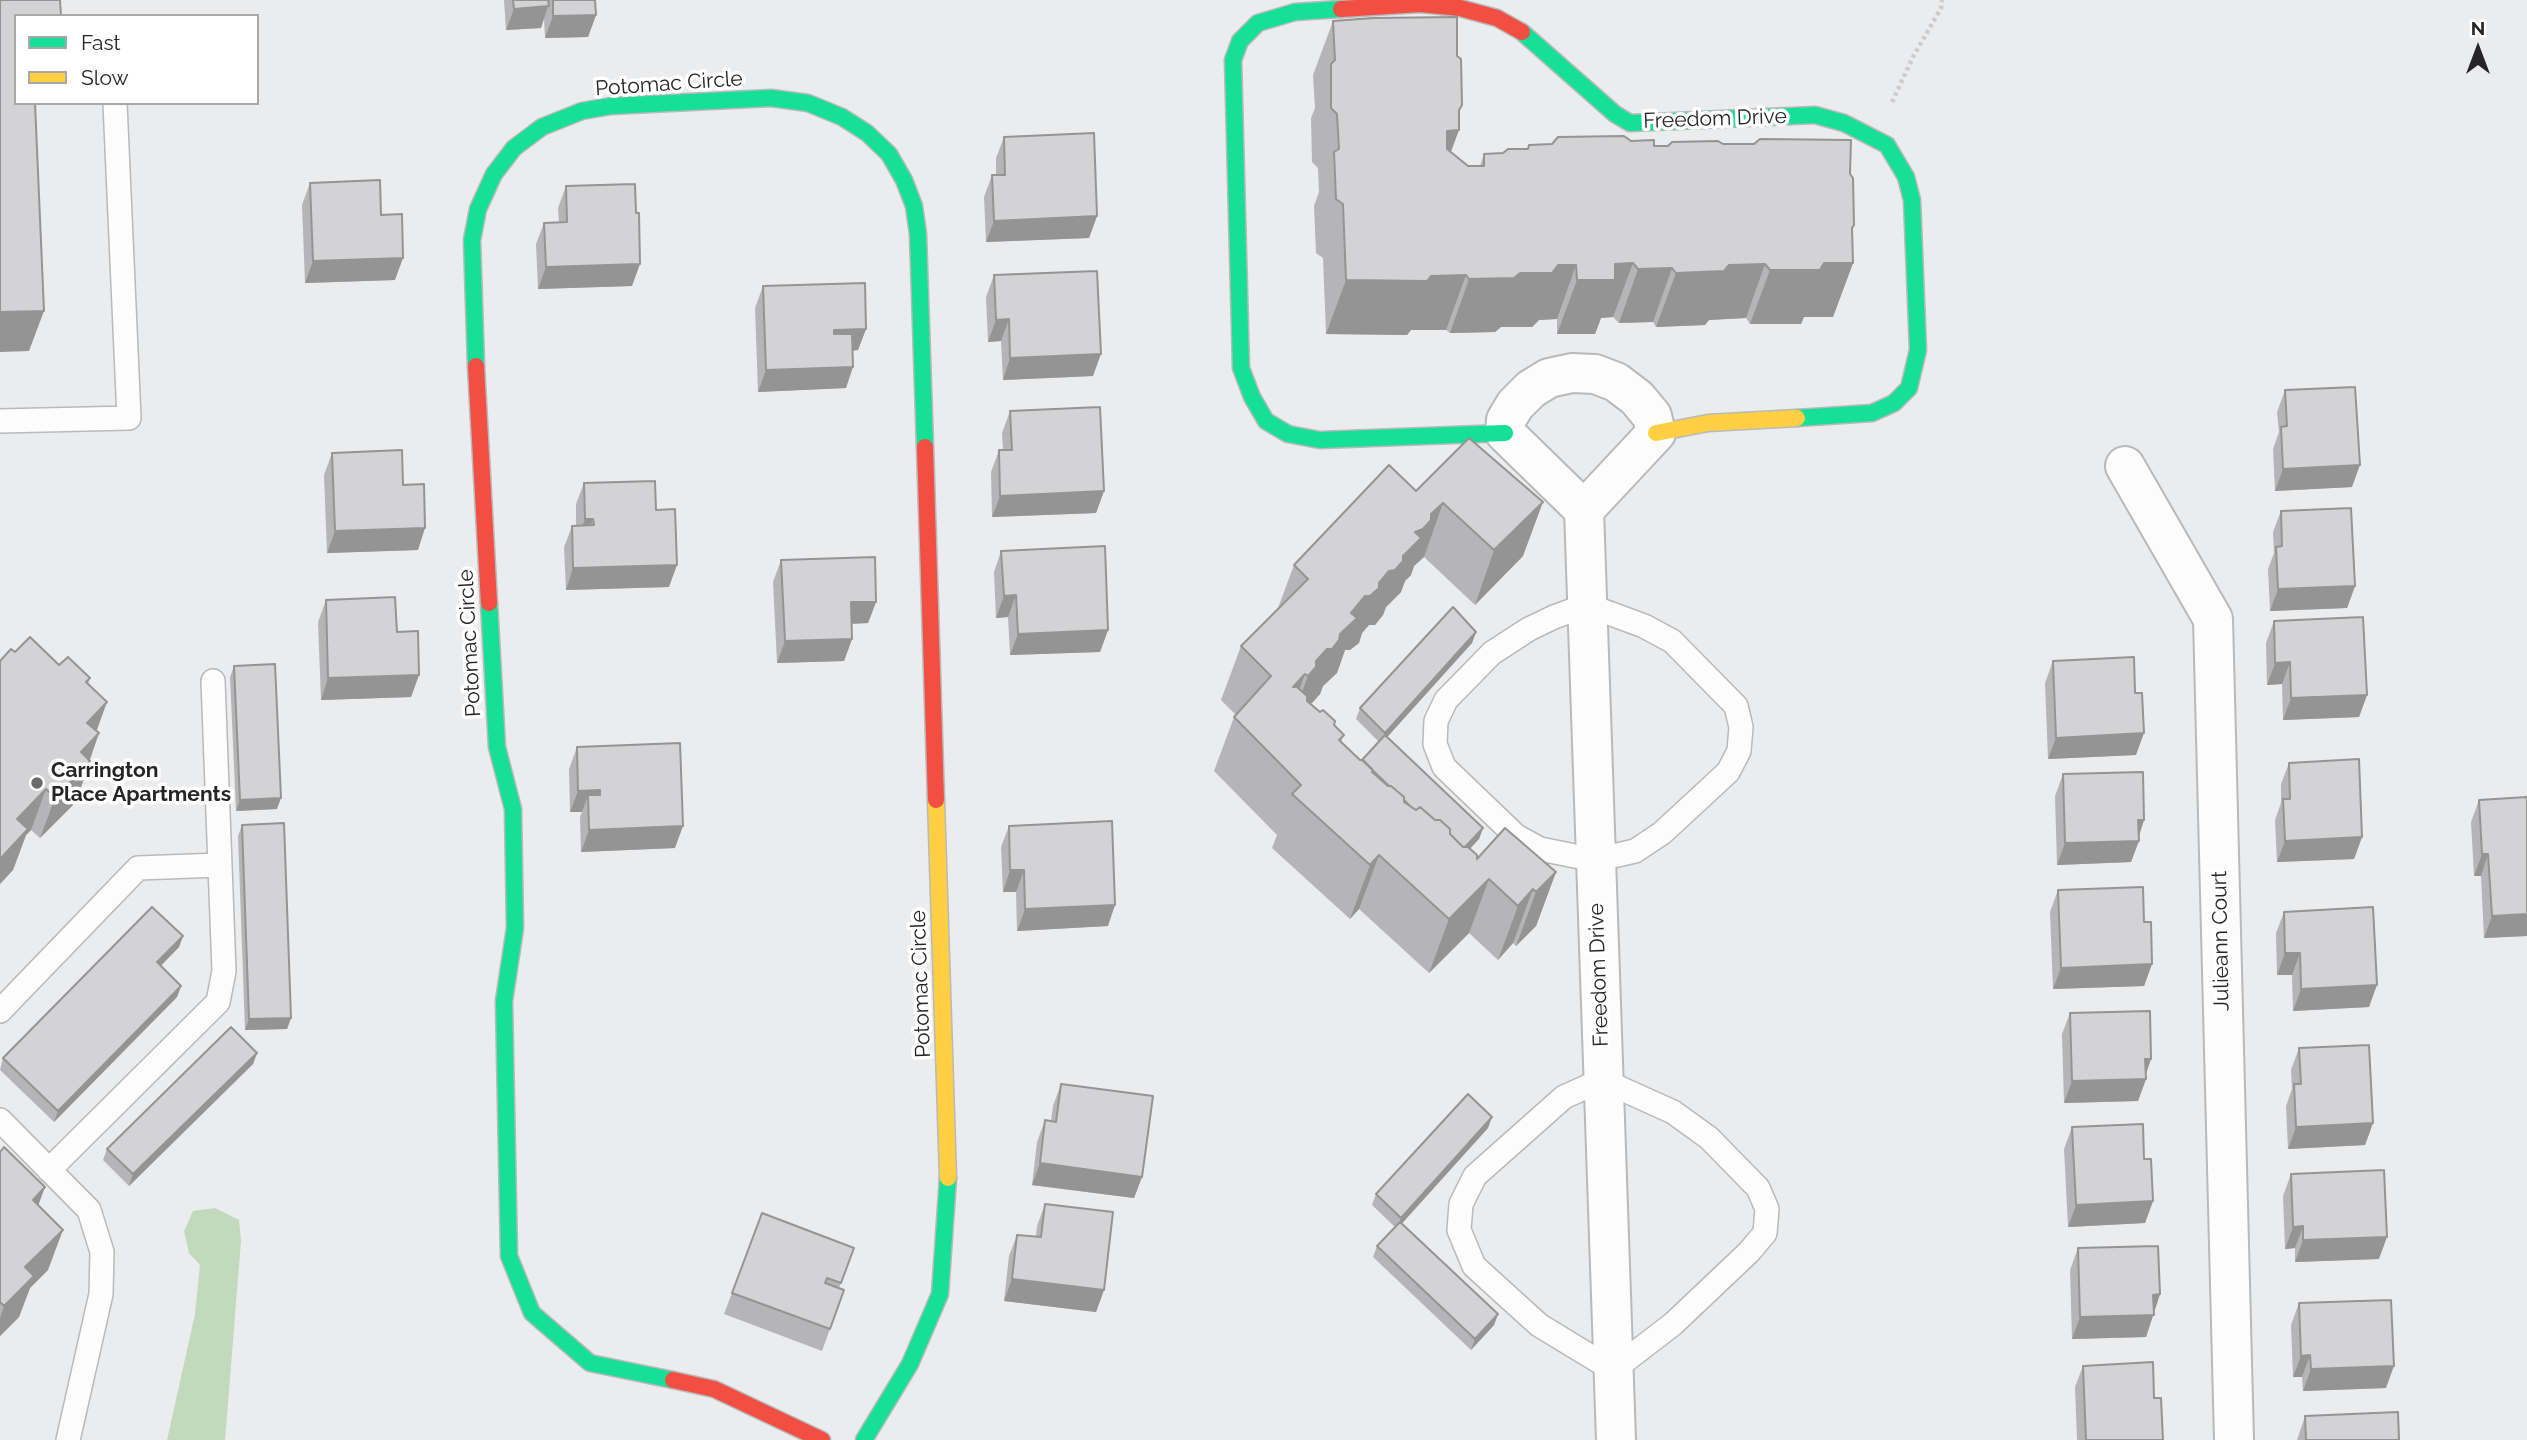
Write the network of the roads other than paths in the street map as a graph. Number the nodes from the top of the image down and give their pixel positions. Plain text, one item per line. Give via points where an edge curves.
1 (115, 105) edge
2 (0, 421) edge
3 (1505, 433) junction
4 (1656, 433) junction
5 (2125, 466) dead end
6 (1584, 510) junction
7 (1587, 605) junction
8 (213, 681) dead end
9 (1595, 860) junction
10 (220, 865) junction
11 (0, 1011) edge
12 (1602, 1080) junction
13 (0, 1120) edge
14 (49, 1170) junction
15 (1614, 1370) junction
16 (68, 1440) edge
17 (822, 1440) edge
18 (864, 1440) edge
19 (1616, 1440) edge
20 (2234, 1440) edge

1 - 2 lane via 129,418
3 - 4 street via 1506,420 1531,389 1549,378 1572,373 1595,374 1616,382 1652,416
3 - 4 street, Freedom Drive via 1320,440 1288,434 1266,421 1241,368 1233,80 1233,60 1240,41 1258,23 1295,12 1420,4 1460,8 1497,18 1526,34 1630,123 1815,115 1844,123 1887,145 1906,177 1912,200 1918,350 1909,388 1894,403 1872,413 1708,423
3 - 6 street
4 - 6 street
5 - 20 street, Julieann Court via 2213,619
6 - 7 street, Freedom Drive
7 - 9 street, Freedom Drive
7 - 9 lane via 1672,641 1736,706 1741,727 1739,751 1728,772 1662,833 1635,851
7 - 9 lane via 1529,629 1492,653 1446,700 1436,721 1435,744 1444,766 1516,836 1540,849
8 - 10 lane
9 - 12 street, Freedom Drive
10 - 11 lane via 138,868
10 - 14 lane via 224,971 218,1002
12 - 15 street, Freedom Drive
12 - 15 lane via 1564,1097 1475,1176 1461,1204 1459,1230 1474,1266 1530,1317
12 - 15 lane via 1673,1112 1709,1138 1758,1188 1767,1209 1765,1233 1749,1252 1673,1324
13 - 14 lane
14 - 16 lane via 89,1210 102,1252 101,1294
15 - 19 street, Freedom Drive
17 - 18 street, Potomac Circle via 714,1389 590,1363 532,1313 509,1256 504,1001 515,928 513,809 497,747 472,240 478,209 494,174 514,148 542,127 582,111 611,106 771,98 808,103 842,117 889,154 914,206 948,1184 940,1294 910,1364

